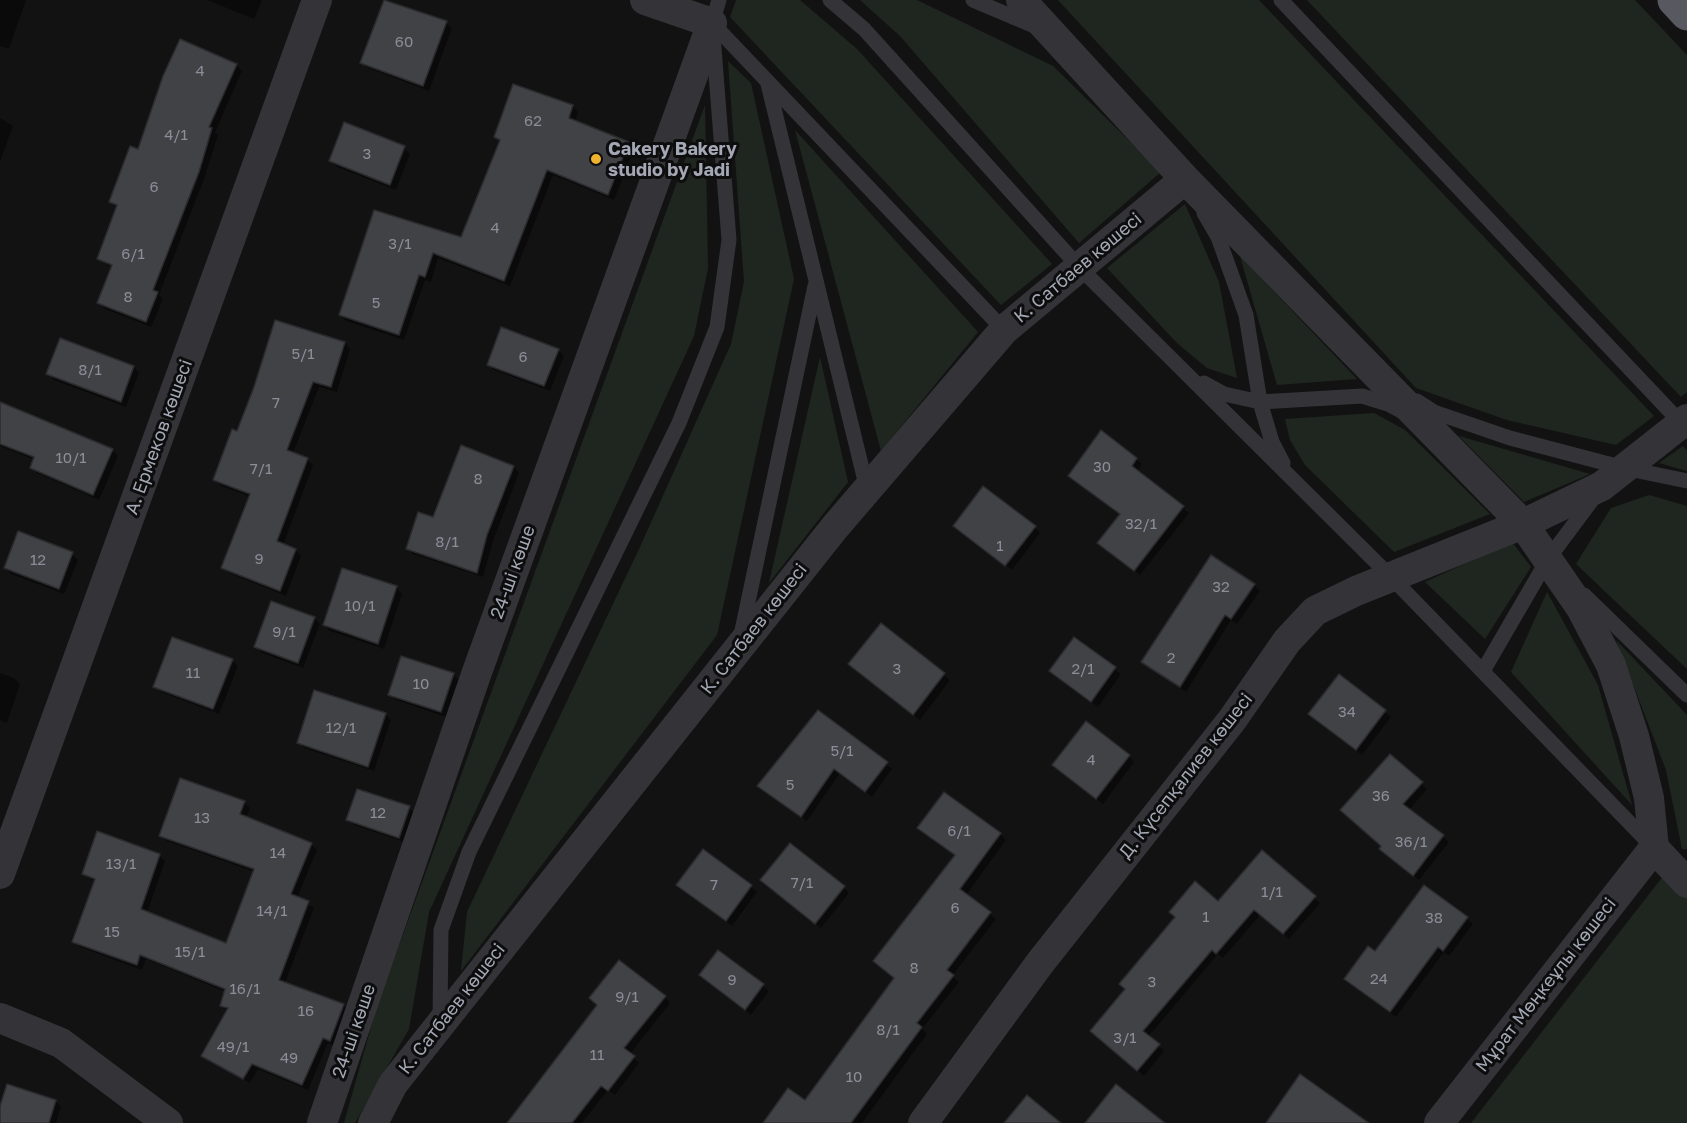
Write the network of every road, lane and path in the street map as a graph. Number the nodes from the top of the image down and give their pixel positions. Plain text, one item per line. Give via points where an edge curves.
1 (317, 0) edge
2 (645, 0) edge
3 (830, 0) edge
4 (973, 0) edge
5 (1021, 0) edge
6 (1281, 0) edge
7 (1674, 0) edge
8 (716, 11) edge
9 (1687, 14) edge
10 (1050, 33) junction
11 (768, 81) junction
12 (1185, 179) junction
13 (1079, 267) junction
14 (816, 280) junction
15 (1004, 330) junction
16 (1188, 375) junction
17 (1383, 381) junction
18 (1260, 402) junction
19 (1685, 424) edge
20 (1427, 426) junction
21 (1291, 477) junction
22 (1613, 477) junction
23 (1687, 481) edge
24 (867, 490) junction
25 (1523, 524) junction
26 (1548, 559) junction
27 (1391, 576) junction
28 (738, 649) junction
29 (1483, 671) junction
30 (1687, 695) edge
31 (1675, 867) edge
32 (0, 874) edge
33 (0, 1018) edge
34 (440, 1025) junction
35 (168, 1123) edge
36 (322, 1123) edge
37 (374, 1123) edge
38 (923, 1123) edge
39 (1439, 1123) edge

1 - 32 street, А. Ермеков көшесі
2 - 8 street
3 - 13 lane via 864,29
4 - 10 lane
5 - 10 street
6 - 19 lane
7 - 9 highway
8 - 11 lane
8 - 34 lane via 729,240 717,327 679,423 469,852 441,930
8 - 36 street, 24-ші көше via 477,672
10 - 12 street
11 - 14 lane
11 - 15 lane
12 - 13 street, К. Сатбаев көшесі
12 - 17 street
12 - 18 lane via 1218,237 1246,315
13 - 15 street, К. Сатбаев көшесі
13 - 16 lane
14 - 24 lane
14 - 28 lane
15 - 24 street, К. Сатбаев көшесі
16 - 18 lane via 1224,394
16 - 21 lane
17 - 20 street
17 - 22 lane via 1434,412
18 - 20 lane via 1362,396 1388,404
18 - 21 lane via 1272,442
19 - 22 street, Д. Күсепқалиев көшесі
20 - 25 street
21 - 27 lane
22 - 23 lane
22 - 25 street, Д. Күсепқалиев көшесі
22 - 26 lane
24 - 28 street, К. Сатбаев көшесі
25 - 26 street
25 - 27 street, Д. Күсепқалиев көшесі
26 - 29 lane
26 - 30 lane
26 - 31 street via 1581,608 1611,665 1649,798
27 - 29 lane
27 - 38 street, Д. Күсепқалиев көшесі via 1315,610 1287,641 1232,720 1040,963
28 - 34 street, К. Сатбаев көшесі
29 - 31 lane
31 - 39 street, Мұрат Мөңкеұлы көшесі
33 - 35 street via 61,1043
34 - 37 street, К. Сатбаев көшесі via 393,1084

